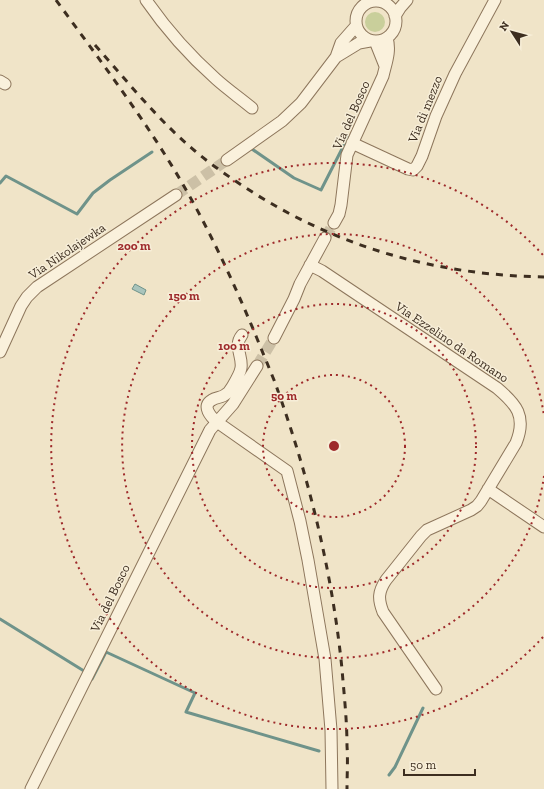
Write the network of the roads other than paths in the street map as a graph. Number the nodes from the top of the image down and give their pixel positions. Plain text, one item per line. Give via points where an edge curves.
1 (146, 0) edge
2 (407, 0) edge
3 (495, 0) edge
4 (382, 1) edge
5 (395, 16) junction
6 (356, 26) junction
7 (387, 38) junction
8 (372, 41) junction
9 (336, 57) junction
10 (385, 66) junction
11 (252, 108) dead end
12 (352, 143) junction
13 (227, 160) tunnel mouth
14 (176, 195) tunnel mouth
15 (334, 223) tunnel mouth
16 (325, 238) tunnel mouth
17 (310, 265) junction
18 (242, 335) dead end
19 (274, 338) tunnel mouth
20 (0, 352) edge
21 (257, 366) tunnel mouth
22 (217, 422) junction
23 (488, 489) junction
24 (544, 527) edge
25 (436, 689) dead end
26 (31, 789) edge
27 (332, 789) edge

1 - 11 street via 180,45
2 - 5 street
3 - 12 street, Via di mezzo via 455,74 417,166 413,170 408,169
4 - 5 street via 390,7
4 - 6 street via 362,7 357,16
5 - 7 street via 396,24 392,34
6 - 8 street via 361,35
6 - 9 street via 341,43
7 - 8 street
7 - 10 street, Via del Bosco via 389,56
8 - 9 street via 360,43
8 - 10 street
9 - 13 street via 301,103 282,121
10 - 12 street, Via del Bosco via 383,76
12 - 15 street, Via del Bosco via 347,155 339,214
14 - 20 street, Via Nikolajewka via 37,287 21,306
16 - 17 street
17 - 19 street
17 - 23 street, Via Ezzelino da Romano via 497,388 515,406 520,427 519,436
18 - 22 street via 238,342 241,368 231,388 227,394 209,401 207,405 209,414
21 - 22 street, Via del Bosco via 233,404
22 - 26 street, Via del Bosco via 210,430
22 - 27 street via 287,471 308,560 325,659 331,730
23 - 24 street
23 - 25 street, Via Ezzelino da Romano via 477,506 420,536 380,591 383,612

